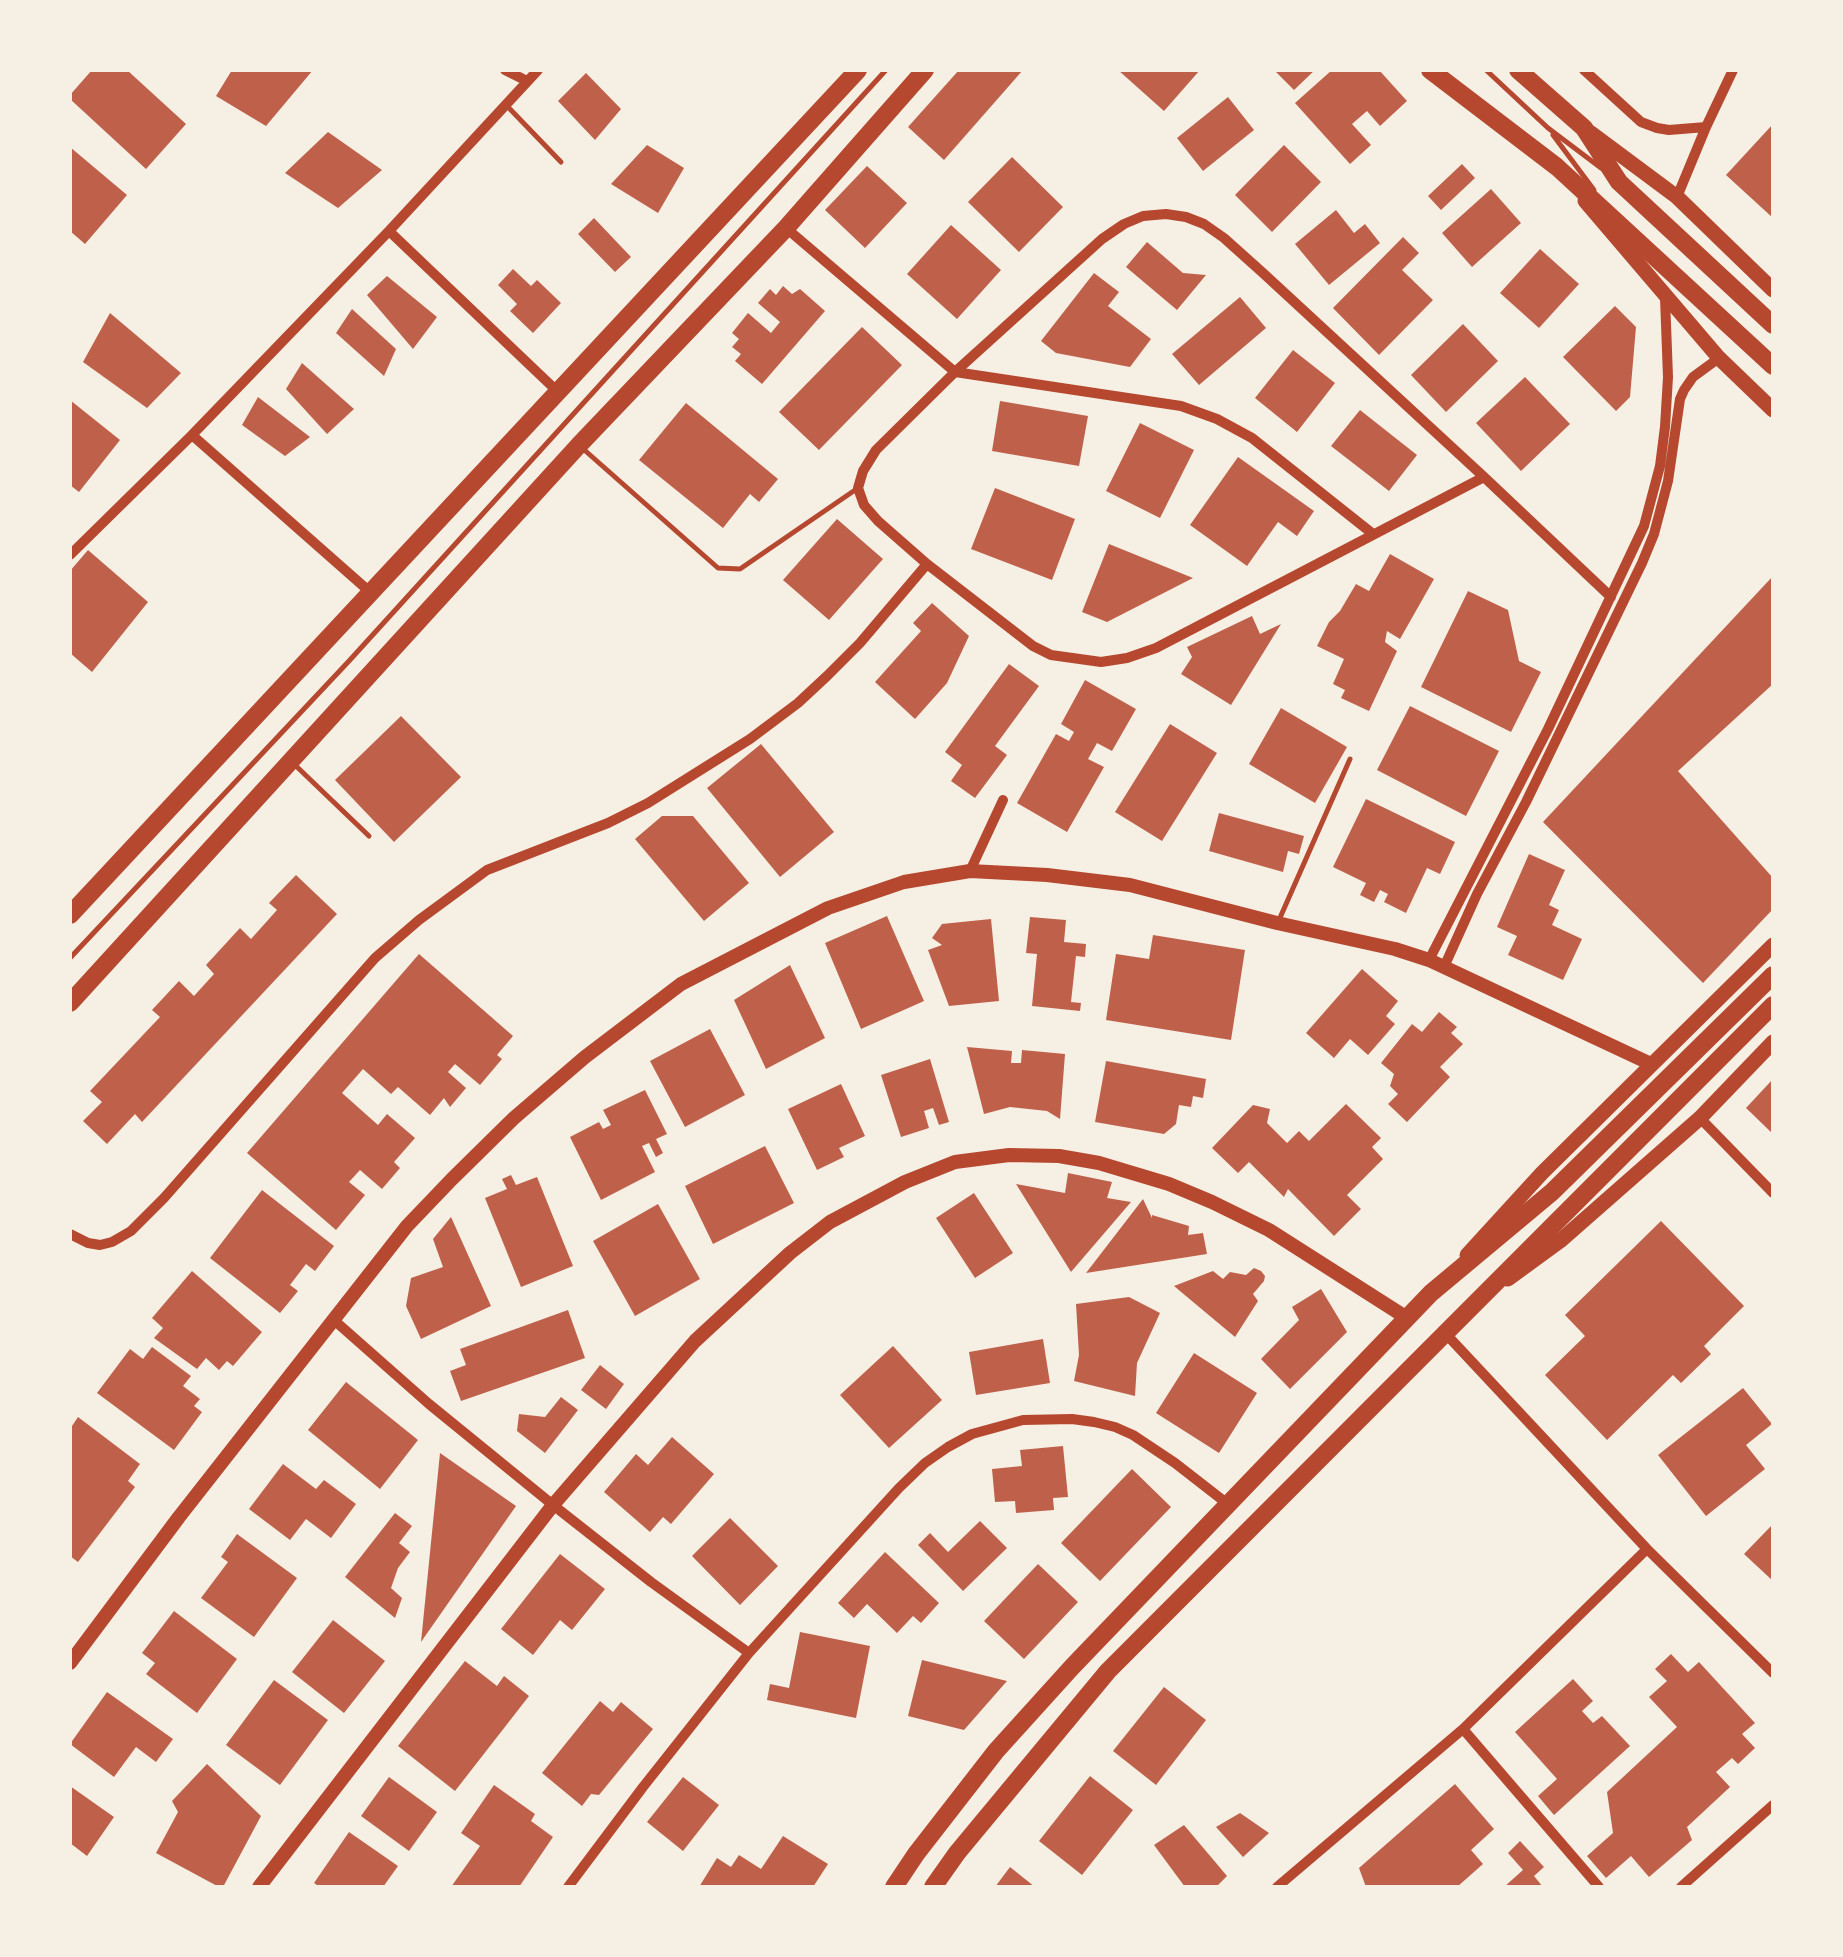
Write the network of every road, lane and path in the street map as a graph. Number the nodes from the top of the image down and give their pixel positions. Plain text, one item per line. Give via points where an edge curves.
1 (505, 70) edge
2 (538, 70) edge
3 (858, 70) edge
4 (886, 70) edge
5 (925, 70) edge
6 (1430, 70) edge
7 (1486, 70) edge
8 (1518, 70) edge
9 (1584, 70) edge
10 (1733, 70) edge
11 (527, 81) junction
12 (506, 104) junction
13 (1706, 127) junction
14 (1548, 128) junction
15 (1584, 128) junction
16 (562, 162) dead end
17 (1557, 168) junction
18 (1619, 182) junction
19 (1677, 197) junction
20 (1620, 226) junction
21 (786, 228) junction
22 (389, 231) junction
23 (1773, 290) edge
24 (1665, 298) junction
25 (1773, 325) edge
26 (1718, 358) junction
27 (1773, 366) edge
28 (955, 372) junction
29 (558, 392) junction
30 (1773, 410) edge
31 (192, 435) junction
32 (579, 444) junction
33 (1484, 477) junction
34 (858, 488) junction
35 (1644, 526) junction
36 (1373, 534) junction
37 (1654, 534) junction
38 (70, 554) edge
39 (927, 564) junction
40 (370, 592) junction
41 (1611, 597) junction
42 (1548, 729) junction
43 (1559, 735) junction
44 (1350, 759) dead end
45 (290, 760) junction
46 (1003, 800) dead end
47 (368, 836) dead end
48 (970, 871) junction
49 (70, 914) edge
50 (1277, 923) junction
51 (1773, 945) edge
52 (70, 958) edge
53 (1429, 960) junction
54 (1444, 967) junction
55 (1773, 975) edge
56 (70, 1004) edge
57 (1773, 1005) edge
58 (1773, 1042) edge
59 (1651, 1064) junction
60 (1700, 1118) junction
61 (1773, 1193) edge
62 (70, 1234) edge
63 (1431, 1293) junction
64 (1481, 1299) junction
65 (1407, 1318) junction
66 (335, 1321) junction
67 (1446, 1334) junction
68 (553, 1505) junction
69 (1229, 1505) junction
70 (1646, 1549) junction
71 (748, 1653) junction
72 (70, 1663) edge
73 (1773, 1673) edge
74 (1463, 1729) junction
75 (1773, 1805) edge
76 (258, 1887) edge
77 (568, 1887) edge
78 (894, 1887) edge
79 (933, 1887) edge
80 (1277, 1887) edge
81 (1599, 1887) edge
82 (1680, 1887) edge

1 - 11 street
2 - 11 street
3 - 29 main road
4 - 52 lane
5 - 21 main road
6 - 17 main road
7 - 14 lane
8 - 15 main road
9 - 13 street via 1641,122 1668,130
10 - 13 street
11 - 12 street
12 - 16 lane
12 - 22 street
13 - 19 street
14 - 18 lane
14 - 20 lane
15 - 18 main road
15 - 19 main road
17 - 20 main road
17 - 24 main road
18 - 25 main road
19 - 23 main road
20 - 27 main road
21 - 28 street
21 - 32 main road
22 - 29 street
22 - 31 street
24 - 26 main road
24 - 35 street via 1665,427
26 - 30 main road
26 - 37 street via 1693,377 1680,399
28 - 33 street via 1113,232 1144,216 1186,217 1224,238
28 - 34 street via 876,450
28 - 36 street via 1181,406 1217,419 1252,438
29 - 40 main road
31 - 38 street
31 - 40 street
32 - 34 lane via 718,568 740,569
32 - 45 main road
33 - 36 street
33 - 41 street
34 - 39 street via 878,521
35 - 37 street
35 - 41 street
36 - 39 street via 1156,648 1101,662 1033,646
37 - 43 street
39 - 62 street via 827,676 750,738 648,804 488,870 408,929 131,1231 100,1245
40 - 49 main road
41 - 42 street
42 - 43 street
42 - 53 street
43 - 54 street
44 - 50 lane
45 - 47 lane
45 - 56 main road
46 - 48 street
48 - 50 street via 1130,886
48 - 66 street via 904,882 828,908 680,984 514,1118 408,1226
50 - 53 street
51 - 59 main road
53 - 54 street
54 - 59 street
55 - 63 main road via 1552,1192
57 - 64 main road
58 - 60 main road
59 - 63 main road
60 - 61 street
60 - 64 main road via 1560,1241
63 - 65 main road
64 - 67 main road
65 - 68 street via 1269,1230 1169,1184 1059,1156 955,1162 830,1222 790,1254 695,1341
65 - 69 main road
66 - 68 street
66 - 72 street
67 - 70 street
67 - 79 main road via 1108,1671
68 - 71 street
68 - 76 street
69 - 71 street via 1115,1427 1047,1418 997,1426 925,1464
69 - 78 main road via 996,1751
70 - 73 street
70 - 74 street
71 - 77 street
74 - 80 street
74 - 81 street
75 - 82 street

